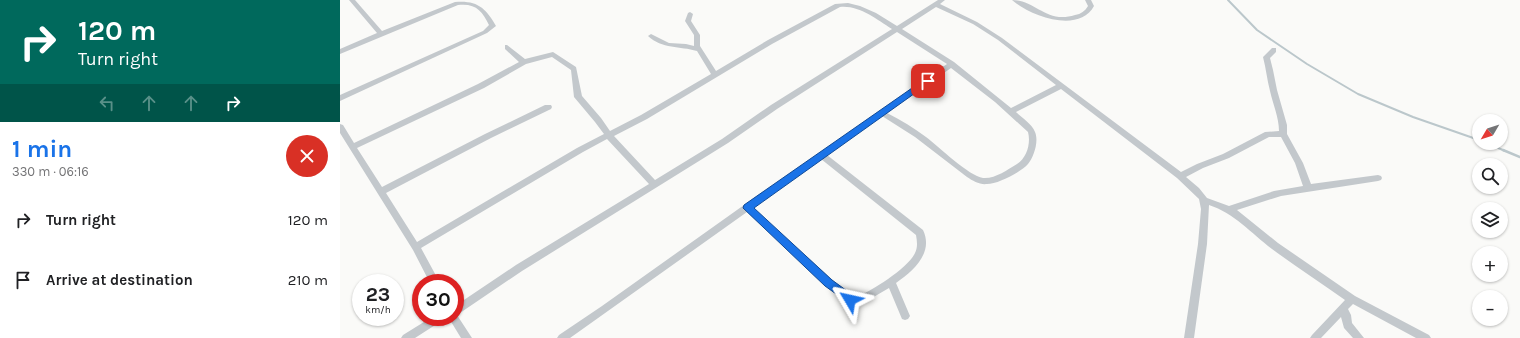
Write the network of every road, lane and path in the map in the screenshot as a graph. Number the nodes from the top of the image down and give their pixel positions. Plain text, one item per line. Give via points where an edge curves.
1 (352, 0) edge
2 (1015, 0) edge
3 (1088, 0) edge
4 (938, 1) edge
5 (690, 14) dead end
6 (897, 28) junction
7 (381, 34) junction
8 (651, 36) dead end
9 (507, 47) dead end
10 (700, 50) junction
11 (1274, 50) dead end
12 (340, 52) edge
13 (524, 62) junction
14 (952, 64) junction
15 (715, 74) junction
16 (1060, 86) junction
17 (340, 98) edge
18 (548, 107) dead end
19 (1010, 112) junction
20 (882, 113) junction
21 (340, 128) edge
22 (1283, 134) junction
23 (609, 136) junction
24 (353, 147) junction
25 (821, 155) junction
26 (1180, 176) junction
27 (1378, 178) dead end
28 (654, 184) junction
29 (1308, 188) junction
30 (380, 192) junction
31 (1204, 200) junction
32 (747, 208) junction
33 (1229, 209) junction
34 (416, 247) junction
35 (430, 274) edge
36 (891, 282) junction
37 (1352, 298) junction
38 (464, 305) edge
39 (1343, 308) junction
40 (905, 316) dead end
41 (425, 326) edge
42 (459, 326) edge
43 (406, 338) edge
44 (467, 338) edge
45 (562, 338) edge
46 (1189, 338) edge
47 (1315, 338) edge
48 (1359, 338) edge
49 (1426, 338) edge

1 - 7 street
2 - 3 street via 1046,17 1062,20 1082,16 1091,6
4 - 6 street
4 - 16 street via 994,35
5 - 10 street via 688,20 697,35 697,46
6 - 14 street
6 - 15 street via 854,6 835,6
6 - 28 street via 725,141
7 - 12 street
7 - 17 street via 446,7 467,2 478,5 493,26 485,32
8 - 10 street via 668,45
9 - 13 street
10 - 15 street
11 - 22 street via 1266,57 1272,90 1283,124
13 - 23 street via 553,54 574,69 578,97
13 - 24 street via 475,89
14 - 19 street
14 - 20 street
15 - 23 street
16 - 19 street
16 - 26 street
18 - 30 street
19 - 20 street via 1032,132 1029,156 1023,164 997,179 983,182 974,179 918,135
20 - 25 street
21 - 24 street
22 - 26 street via 1268,134
22 - 29 street via 1299,163
23 - 28 street
23 - 34 street via 580,150
24 - 30 street
25 - 32 street
25 - 36 street via 920,233 924,239 918,257 903,274
26 - 31 street
27 - 29 street
28 - 38 street
29 - 33 street via 1260,198
30 - 34 street
31 - 33 street
31 - 46 street via 1202,238
32 - 36 street via 850,300 862,299
32 - 45 street
33 - 37 street via 1275,246
34 - 35 street
36 - 40 street
37 - 39 street
37 - 49 street
39 - 47 street
39 - 48 street via 1347,325
41 - 43 street
42 - 44 street

